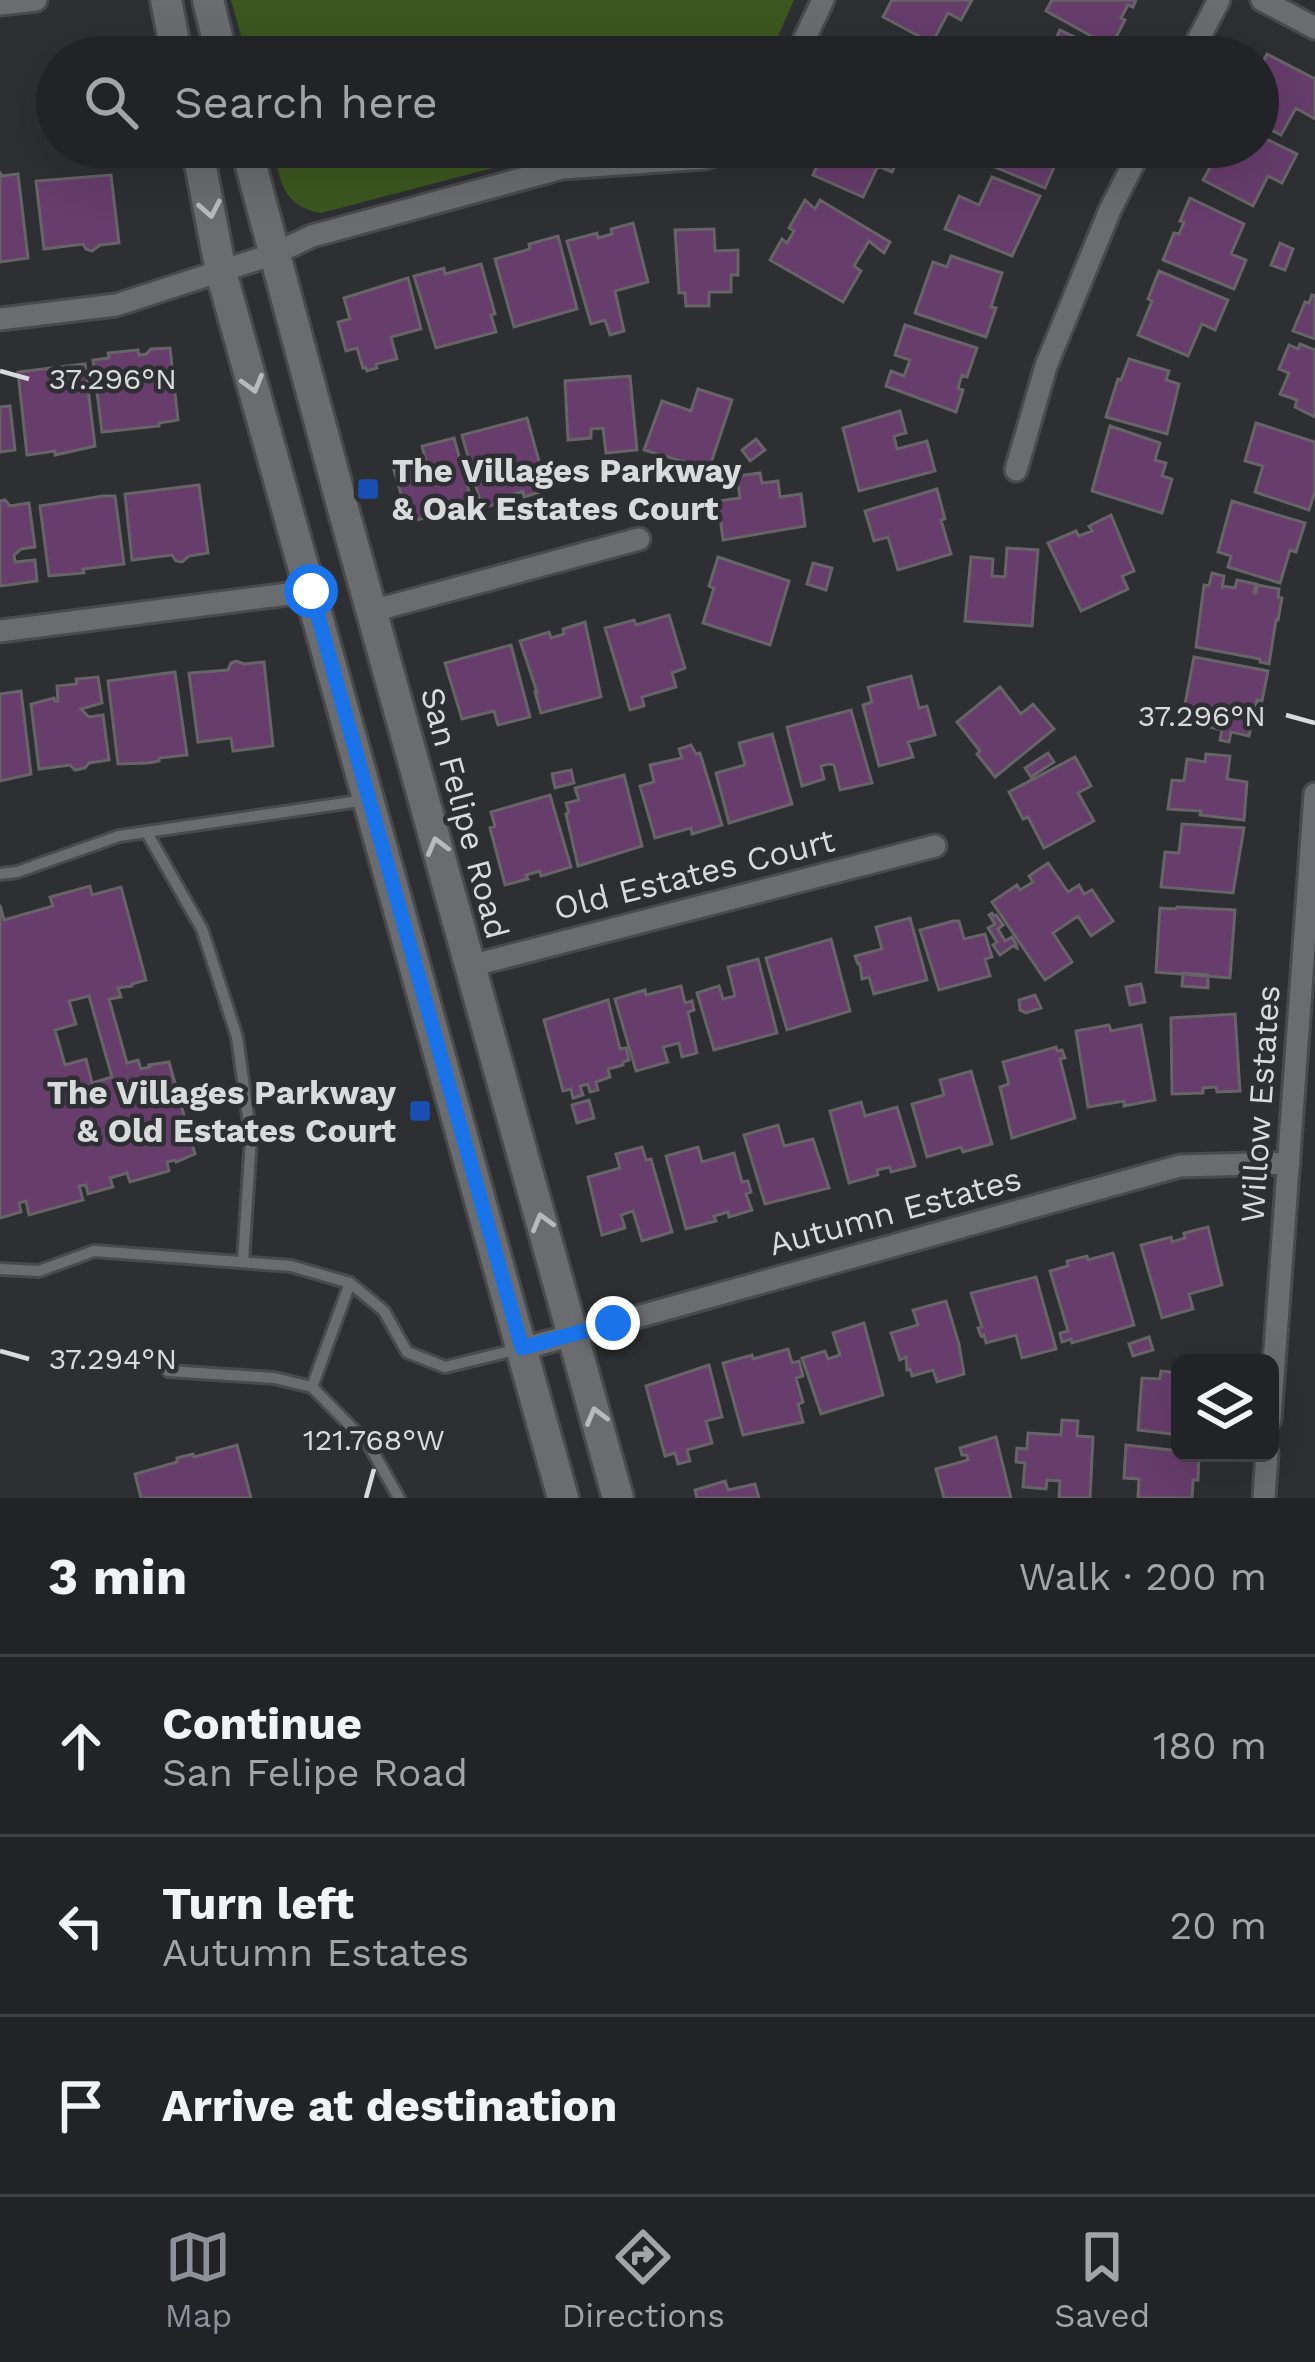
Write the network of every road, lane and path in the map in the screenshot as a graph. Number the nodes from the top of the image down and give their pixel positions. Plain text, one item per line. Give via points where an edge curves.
1 (35, 0) edge
2 (166, 0) edge
3 (208, 0) edge
4 (823, 0) edge
5 (1219, 0) edge
6 (1262, 0) edge
7 (0, 4) edge
8 (1315, 28) edge
9 (173, 36) edge
10 (217, 36) edge
11 (806, 36) edge
12 (1200, 36) edge
13 (201, 168) edge
14 (251, 168) edge
15 (562, 168) edge
16 (1131, 168) edge
17 (274, 254) junction
18 (221, 272) junction
19 (0, 319) edge
20 (1016, 470) dead end
21 (639, 539) dead end
22 (311, 591) junction
23 (372, 611) junction
24 (0, 631) edge
25 (1315, 794) edge
26 (369, 799) junction
27 (147, 832) junction
28 (935, 846) dead end
29 (0, 874) edge
30 (470, 966) junction
31 (1289, 1163) junction
32 (243, 1262) junction
33 (0, 1268) edge
34 (350, 1283) junction
35 (574, 1334) junction
36 (522, 1348) junction
37 (1275, 1354) edge
38 (168, 1371) dead end
39 (312, 1387) junction
40 (1267, 1462) edge
41 (399, 1498) edge
42 (563, 1498) edge
43 (618, 1498) edge
44 (1264, 1498) edge

1 - 7 street
2 - 9 street
3 - 10 street
4 - 11 street
5 - 12 street
6 - 8 street
13 -> 18 street
14 - 17 street, San Felipe Road
15 - 17 street via 312,236
16 - 20 street via 1046,367
17 - 18 street
17 - 23 street, San Felipe Road
18 - 19 street via 116,305
18 -> 22 street
21 - 23 street
22 - 24 street
22 - 26 street
30 -> 23 street, San Felipe Road
25 - 31 street, Willow Estates
26 - 27 lane
26 - 36 street
27 - 29 lane
27 - 32 lane via 202,929 237,1037 251,1138
28 - 30 street, Old Estates Court
35 -> 30 street, San Felipe Road
31 - 35 street, Autumn Estates via 1180,1166
31 - 37 street, Willow Estates
32 - 33 lane via 94,1251 39,1271
32 - 34 lane
34 - 36 lane via 384,1311 407,1352 445,1367
34 - 39 lane
35 - 36 street, Autumn Estates
43 -> 35 street, San Felipe Road
36 - 42 street
38 - 39 lane
39 - 41 lane via 369,1445
40 - 44 street

